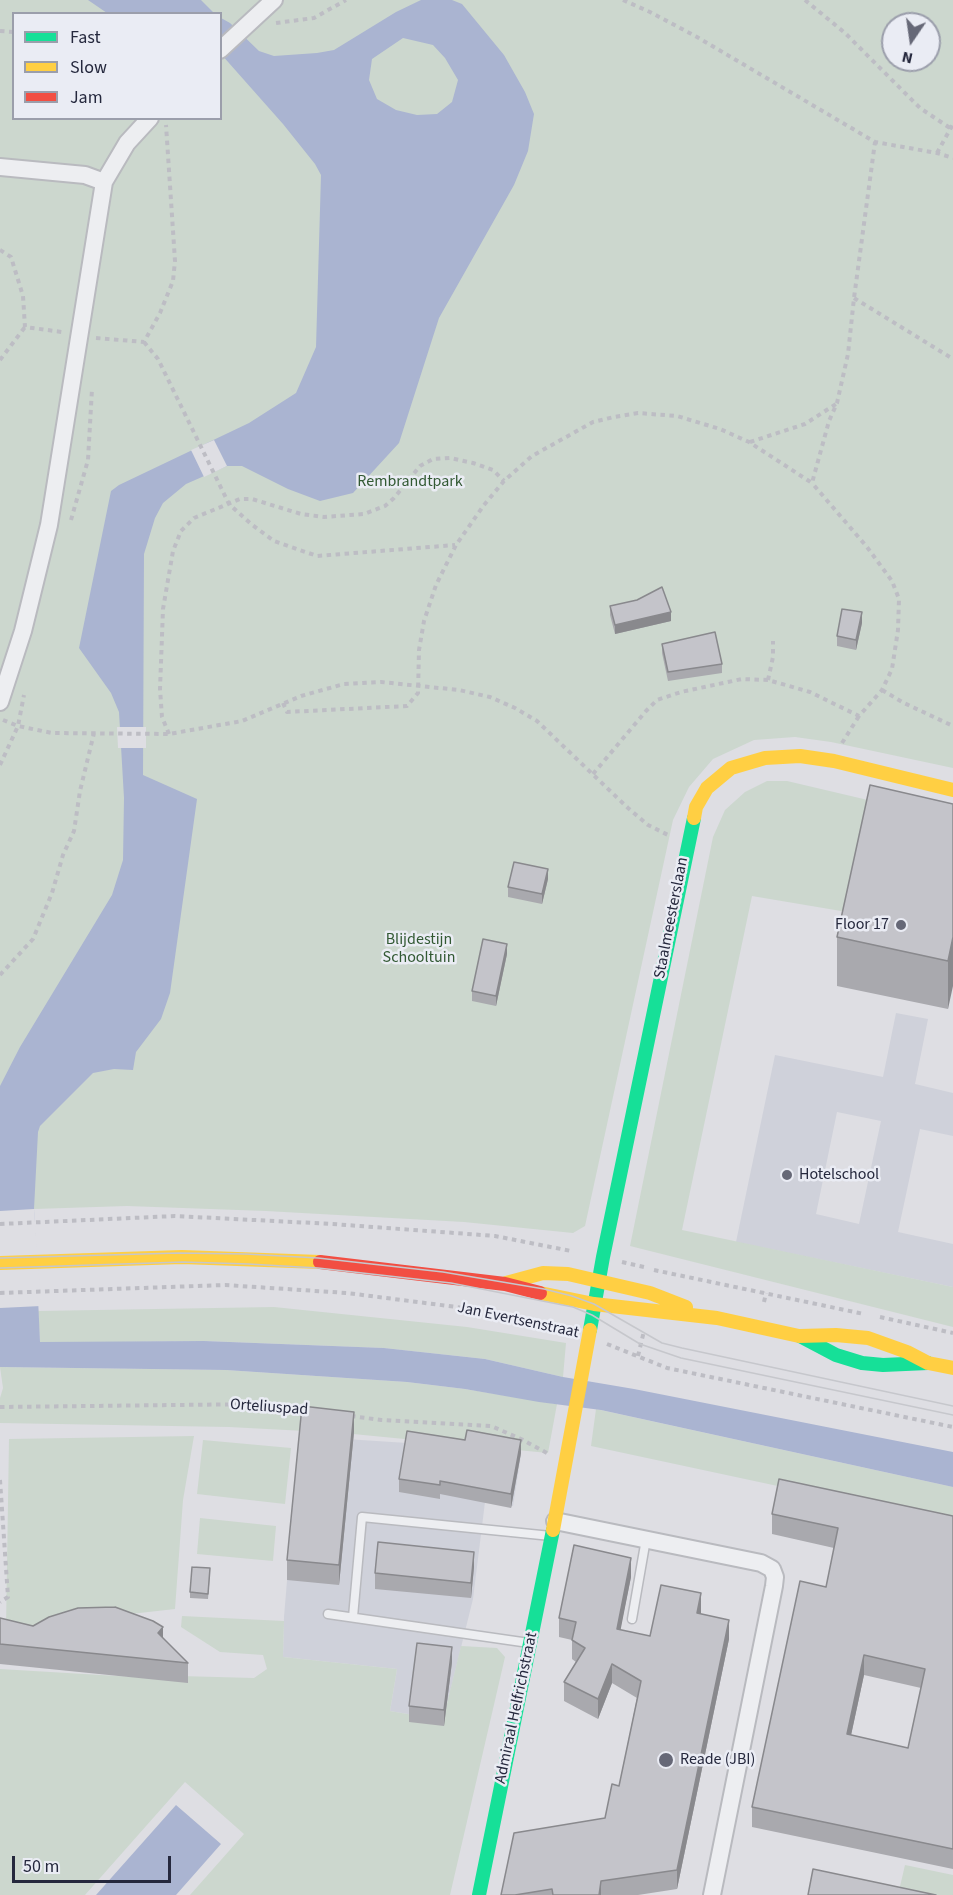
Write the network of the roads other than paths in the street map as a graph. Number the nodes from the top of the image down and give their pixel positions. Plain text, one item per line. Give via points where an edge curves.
1 (274, 0) edge
2 (222, 48) edge
3 (148, 120) edge
4 (0, 167) edge
5 (104, 182) junction
6 (0, 702) edge
7 (953, 790) edge
8 (0, 1263) edge
9 (599, 1280) junction
10 (505, 1284) junction
11 (594, 1304) junction
12 (717, 1318) junction
13 (799, 1336) junction
14 (928, 1363) junction
15 (953, 1368) edge
16 (553, 1528) junction
17 (646, 1539) junction
18 (328, 1614) dead end
19 (352, 1617) junction
20 (632, 1619) dead end
21 (530, 1643) junction
22 (479, 1895) edge
23 (712, 1895) edge

1 - 2 street
3 - 5 street via 127,143
4 - 5 street via 85,175
5 - 6 street via 49,525 23,632
7 - 9 street, Staalmeesterslaan via 800,756 765,758 731,768 707,788 696,807 688,840
8 - 10 street, Jan Evertsenstraat via 182,1257 317,1262
9 - 10 street, Jan Evertsenstraat via 543,1273
9 - 11 street, Staalmeesterslaan
9 - 12 street, Jan Evertsenstraat via 651,1293
10 - 11 street, Jan Evertsenstraat
11 - 12 street, Jan Evertsenstraat
11 - 16 street, Admiraal Helfrichstraat
12 - 13 street, Jan Evertsenstraat
13 - 14 street, Jan Evertsenstraat via 868,1338
13 - 14 street, Jan Evertsenstraat via 862,1363
14 - 15 street, Jan Evertsenstraat
16 - 17 street
16 - 19 lane via 362,1517
16 - 21 street, Admiraal Helfrichstraat
17 - 20 lane
17 - 23 street via 761,1563 772,1569 775,1576
18 - 19 lane
19 - 21 lane
21 - 22 street, Admiraal Helfrichstraat

